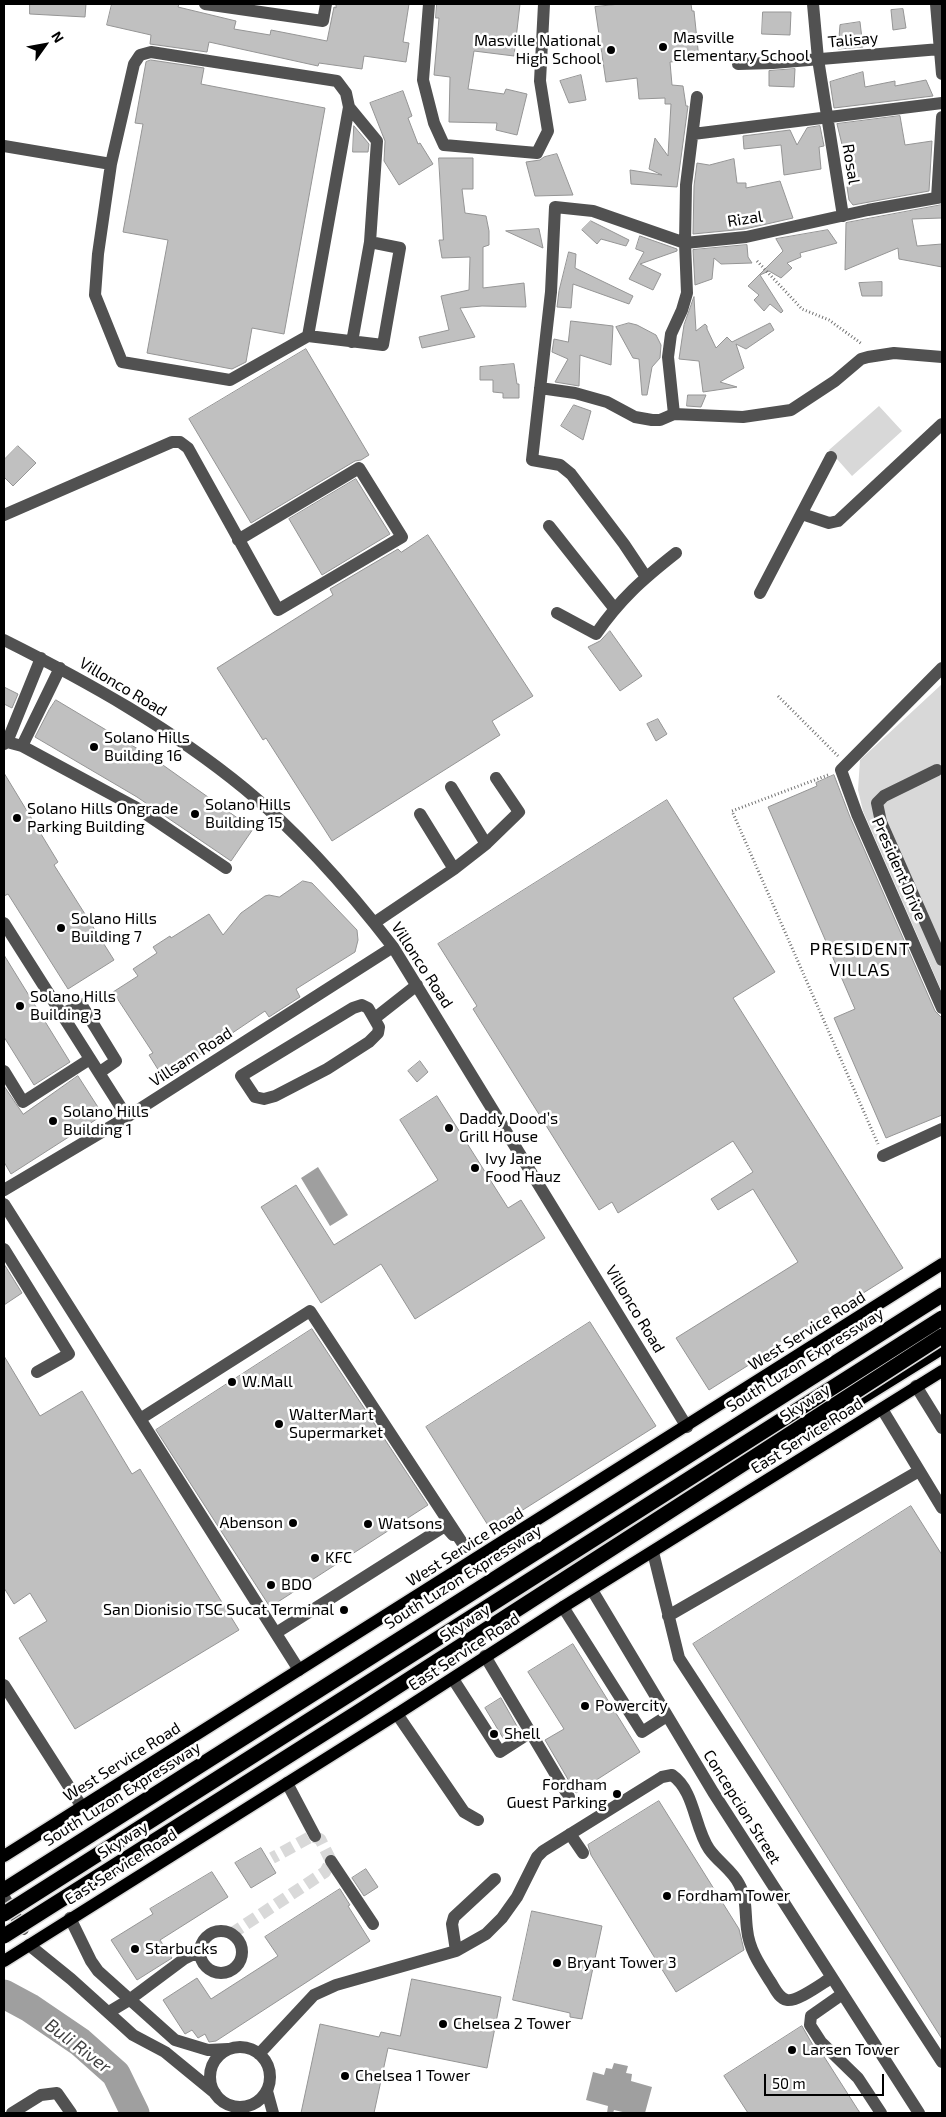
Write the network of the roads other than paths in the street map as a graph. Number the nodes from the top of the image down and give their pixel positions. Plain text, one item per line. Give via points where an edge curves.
1 (205, 4) edge
2 (326, 4) edge
3 (429, 4) edge
4 (544, 4) edge
5 (813, 4) edge
6 (936, 4) edge
7 (940, 49) junction
8 (818, 59) junction
9 (738, 64) dead end
10 (942, 74) edge
11 (697, 97) dead end
12 (942, 104) edge
13 (349, 107) junction
14 (942, 117) edge
15 (827, 118) junction
16 (693, 134) junction
17 (4, 146) edge
18 (111, 164) junction
19 (940, 197) edge
20 (843, 216) junction
21 (370, 242) junction
22 (685, 242) junction
23 (308, 336) junction
24 (352, 342) junction
25 (942, 357) edge
26 (540, 388) junction
27 (674, 414) junction
28 (942, 424) edge
29 (831, 457) dead end
30 (802, 514) junction
31 (4, 515) edge
32 (549, 526) dead end
33 (238, 540) junction
34 (676, 553) dead end
35 (646, 577) junction
36 (760, 593) dead end
37 (614, 608) junction
38 (557, 613) dead end
39 (4, 640) edge
40 (41, 658) junction
41 (60, 668) junction
42 (942, 668) edge
43 (30, 684) junction
44 (48, 694) junction
45 (5, 743) edge
46 (22, 746) junction
47 (937, 770) dead end
48 (496, 778) dead end
49 (451, 787) dead end
50 (420, 814) dead end
51 (486, 844) junction
52 (226, 868) dead end
53 (454, 869) junction
54 (4, 923) edge
55 (374, 923) junction
56 (393, 947) junction
57 (942, 960) edge
58 (417, 985) junction
59 (942, 1008) edge
60 (63, 1014) junction
61 (375, 1018) junction
62 (90, 1058) junction
63 (4, 1071) edge
64 (100, 1072) junction
65 (127, 1117) junction
66 (942, 1129) edge
67 (883, 1156) road end
68 (4, 1190) edge
69 (4, 1204) edge
70 (4, 1249) edge
71 (942, 1264) edge
72 (942, 1294) edge
73 (942, 1318) edge
74 (942, 1336) edge
75 (942, 1347) edge
76 (942, 1371) edge
77 (37, 1372) dead end
78 (916, 1386) junction
79 (882, 1409) junction
80 (140, 1419) junction
81 (686, 1426) junction
82 (942, 1428) edge
83 (919, 1471) junction
84 (942, 1508) edge
85 (465, 1547) junction
86 (653, 1552) junction
87 (476, 1559) junction
88 (592, 1590) junction
89 (563, 1606) junction
90 (668, 1616) junction
91 (276, 1634) junction
92 (485, 1656) junction
93 (299, 1670) junction
94 (453, 1679) junction
95 (4, 1685) edge
96 (397, 1714) junction
97 (667, 1716) junction
98 (531, 1732) junction
99 (287, 1783) junction
100 (569, 1798) dead end
101 (82, 1807) junction
102 (478, 1820) dead end
103 (570, 1834) junction
104 (315, 1836) dead end
105 (583, 1853) dead end
106 (4, 1856) edge
107 (331, 1861) dead end
108 (495, 1879) dead end
109 (4, 1890) edge
110 (4, 1897) edge
111 (4, 1914) edge
112 (70, 1918) junction
113 (373, 1924) dead end
114 (23, 1929) junction
115 (4, 1936) edge
116 (4, 1941) edge
117 (29, 1945) junction
118 (456, 1951) junction
119 (200, 1954) dead end
120 (4, 1961) edge
121 (831, 1978) junction
122 (841, 1995) junction
123 (799, 1997) junction
124 (129, 2000) junction
125 (109, 2012) junction
126 (811, 2016) junction
127 (175, 2040) junction
128 (228, 2049) junction
129 (165, 2052) junction
130 (259, 2054) junction
131 (942, 2062) edge
132 (267, 2091) junction
133 (214, 2093) junction
134 (4, 2107) edge
135 (244, 2110) edge
136 (7, 2113) edge
137 (12, 2113) edge
138 (71, 2113) edge
139 (273, 2113) edge
140 (881, 2113) edge
141 (919, 2113) edge

1 - 2 street via 323,21
3 - 4 street via 423,80 434,123 444,145 537,153 548,131 540,81
5 - 8 street, Rosal
6 - 7 street
7 - 8 street, Talisay
7 - 10 street
8 - 9 street, Talisay
8 - 15 street, Rosal
11 - 16 street
12 - 15 street
13 - 18 street via 346,93 337,81 151,52 140,55 134,64
13 - 21 street via 377,141
13 - 23 street
14 - 19 street
15 - 16 street
15 - 20 street, Rosal
16 - 22 street via 686,185
17 - 18 street
18 - 23 street via 94,295 122,362 230,380
19 - 20 street, Rizal
20 - 22 street, Rizal via 746,237
21 - 24 street
21 - 24 street via 400,248 385,336 383,345
22 - 26 street, Rizal via 593,211 555,207 551,292
22 - 27 street via 686,292 671,334 668,357
23 - 24 street
25 - 27 street via 894,353 861,359 791,410 743,417
26 - 27 street via 607,402 634,417 660,420
26 - 35 street via 532,460 560,465 571,474
28 - 30 street via 838,521 828,523
29 - 30 street
30 - 36 street
31 - 33 street via 172,442 180,442 188,448
32 - 37 street
33 - 33 street via 278,610 402,537 359,468
34 - 35 street
35 - 37 street
37 - 38 street via 596,634
39 - 40 street, Villonco Road
40 - 41 street, Villonco Road
40 - 43 street
41 - 44 street
41 - 55 street, Villonco Road via 200,754 247,791 324,864
42 - 59 street, President Drive via 843,766 857,814
43 - 44 street
43 - 45 street
44 - 46 street
45 - 46 street
46 - 52 street via 137,808
47 - 57 street via 884,796 877,803 881,822
48 - 51 street via 519,812
49 - 51 street
50 - 53 street
51 - 53 street
53 - 55 street
54 - 60 street
55 - 56 street, Villonco Road
56 - 58 street, Villonco Road
56 - 65 street, Villsam Road
58 - 61 street
58 - 81 street, Villonco Road
60 - 62 street
60 - 64 street via 81,1004 116,1061
61 - 61 street via 367,1007 354,1008 241,1076 257,1098 276,1096 369,1042 380,1029
62 - 63 street via 23,1102
62 - 64 street
64 - 65 street
65 - 68 street, Villsam Road
66 - 67 street
69 - 80 street
70 - 77 street via 69,1354
71 - 81 main road, West Service Road
72 - 109 highway, South Luzon Expressway
73 - 111 highway, Skyway, bridge
74 - 115 highway, Skyway, bridge
75 - 114 highway
76 - 78 main road, East Service Road
78 - 79 main road, East Service Road
78 - 82 street
79 - 83 street
79 - 86 main road, East Service Road
80 - 85 street via 310,1311
80 - 91 street
81 - 87 main road, West Service Road
83 - 84 street
83 - 90 street
85 - 87 street
85 - 91 street via 445,1526
86 - 88 main road, East Service Road
86 - 90 street
87 - 93 main road, West Service Road
88 - 89 main road, East Service Road
88 - 97 street, Concepcion Street
89 - 92 main road, East Service Road
89 - 97 street via 642,1732
90 - 131 street via 679,1658
91 - 93 street
92 - 94 main road, East Service Road
92 - 98 street
93 - 101 main road, West Service Road
94 - 96 main road, East Service Road
94 - 98 street via 500,1752
95 - 101 street
96 - 99 main road, East Service Road
96 - 102 street via 464,1812
97 - 121 street, Concepcion Street
98 - 100 street
99 - 104 street
99 - 112 main road, East Service Road
101 - 106 main road, West Service Road
103 - 105 street
103 - 118 street via 537,1857 517,1897 502,1918 486,1934
103 - 123 street via 662,1776 672,1775 679,1780 709,1849 740,1884 754,1956 781,1998 790,2001
107 - 113 street
108 - 118 street via 454,1918
110 - 114 street
112 - 117 main road, East Service Road
112 - 124 street via 91,1961
114 - 116 highway
117 - 120 main road, East Service Road
117 - 125 street
118 - 130 street via 336,1985 314,1995
119 - 124 street via 184,1959
121 - 122 street, Concepcion Street
121 - 123 street
122 - 126 street
122 - 141 street, Concepcion Street
123 - 126 street
124 - 125 street
124 - 127 street
125 - 129 street via 134,2034
126 - 140 street via 810,2025 821,2042 858,2078
127 - 128 street via 208,2050
127 - 129 street
128 - 130 street via 244,2047
128 - 133 street via 217,2056 211,2068
129 - 133 street
130 - 132 street via 268,2064 270,2073
132 - 135 street
132 - 139 street
133 - 135 street via 226,2104
134 - 136 street
137 - 138 street via 41,2095 57,2093

